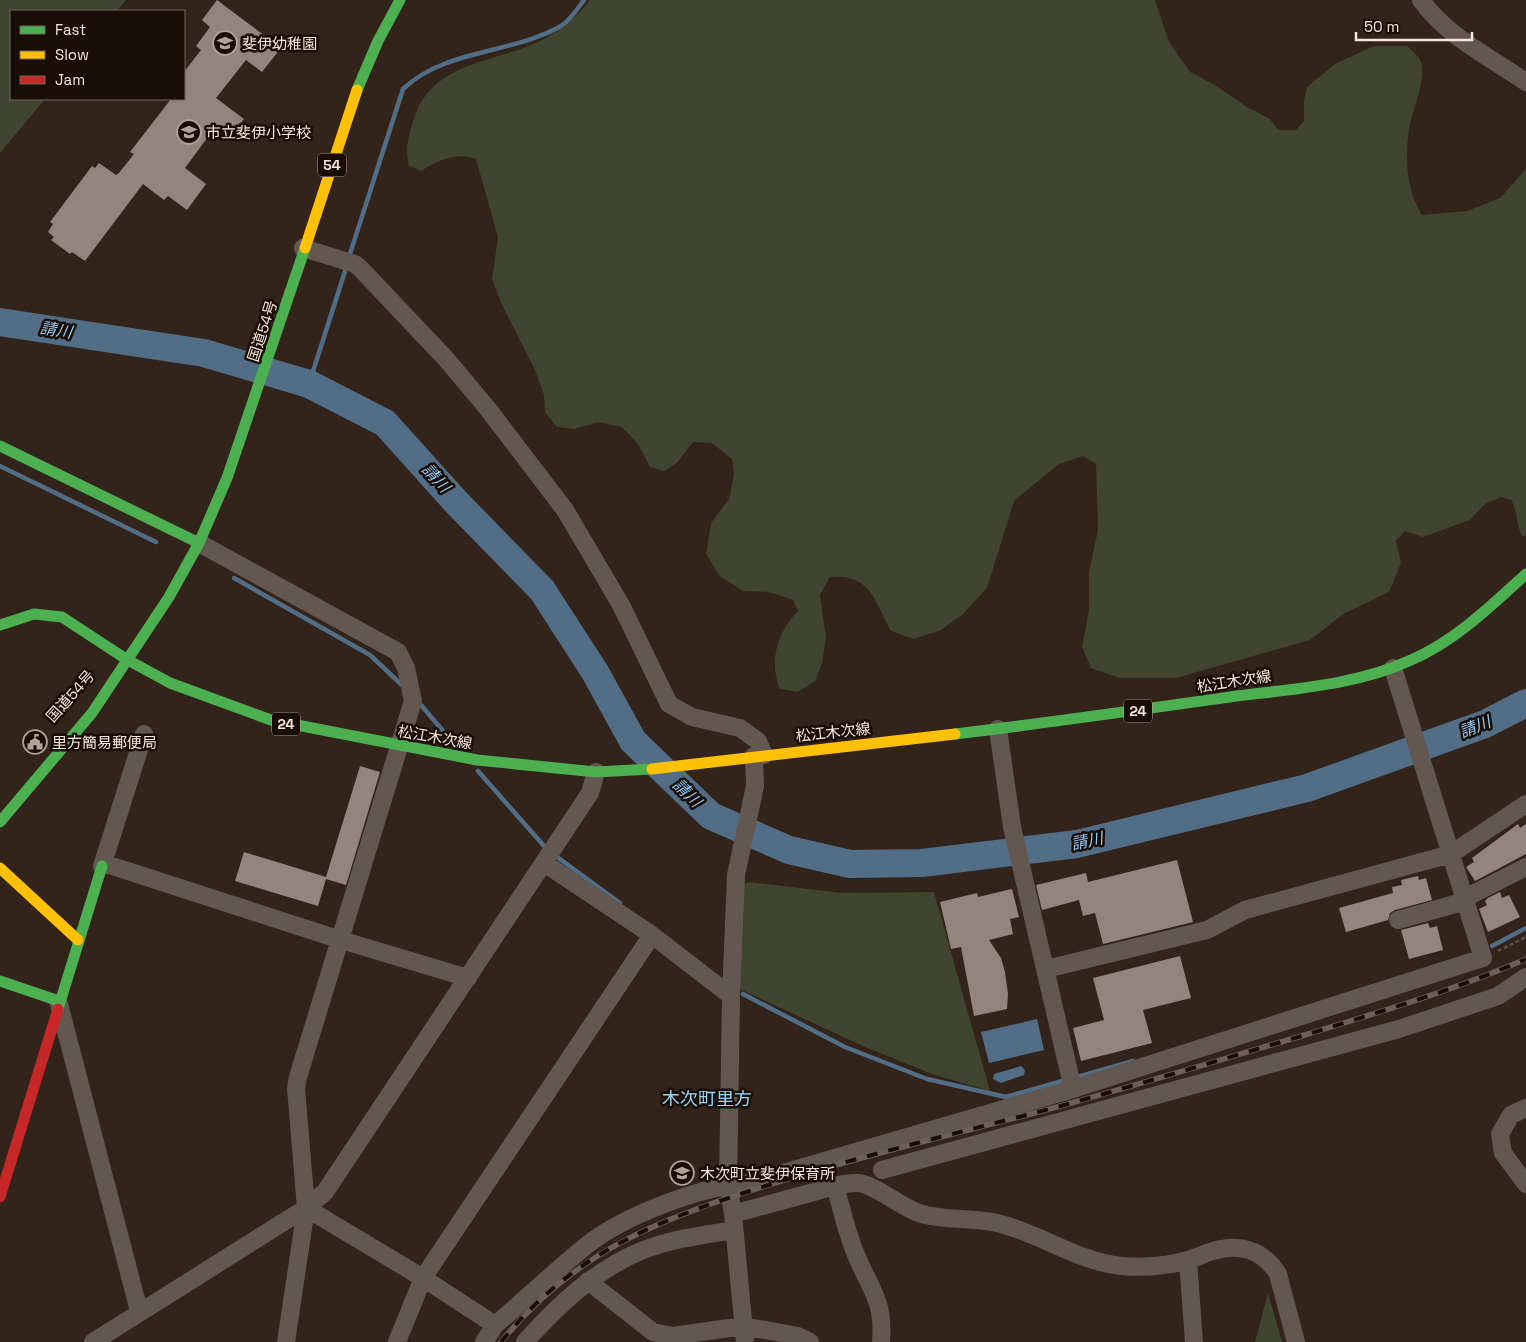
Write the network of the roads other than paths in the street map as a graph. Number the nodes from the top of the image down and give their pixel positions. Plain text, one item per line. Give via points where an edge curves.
1 (400, 0) edge
2 (1422, 0) edge
3 (1526, 82) edge
4 (303, 248) junction
5 (0, 446) edge
6 (199, 543) junction
7 (1526, 574) edge
8 (0, 625) edge
9 (126, 658) junction
10 (1393, 668) junction
11 (89, 696) dead end
12 (998, 729) junction
13 (144, 734) dead end
14 (399, 746) junction
15 (759, 755) junction
16 (596, 772) junction
17 (1526, 804) edge
18 (0, 822) edge
19 (1451, 854) junction
20 (544, 863) junction
21 (102, 865) junction
22 (1526, 867) edge
23 (0, 868) edge
24 (1465, 900) junction
25 (1398, 920) dead end
26 (652, 935) junction
27 (78, 940) junction
28 (341, 940) junction
29 (1046, 969) junction
30 (1526, 977) edge
31 (468, 978) junction
32 (0, 981) edge
33 (731, 996) junction
34 (59, 1001) junction
35 (1071, 1081) junction
36 (1526, 1108) edge
37 (882, 1170) dead end
38 (728, 1184) junction
39 (1526, 1184) edge
40 (835, 1186) junction
41 (0, 1197) edge
42 (306, 1208) junction
43 (734, 1222) junction
44 (1188, 1260) junction
45 (423, 1278) junction
46 (588, 1281) junction
47 (139, 1312) junction
48 (495, 1325) junction
49 (744, 1334) edge
50 (110, 1337) edge
51 (93, 1342) edge
52 (286, 1342) edge
53 (397, 1342) edge
54 (484, 1342) edge
55 (526, 1342) edge
56 (810, 1342) edge
57 (880, 1342) edge
58 (1194, 1342) edge
59 (1296, 1342) edge

1 - 4 main road, 国道54号 / 54 via 378,41 356,96
2 - 3 street via 1449,31
4 - 6 main road, 国道54号 / 54 via 228,478
4 - 15 street via 347,262 453,367 488,409 565,510 621,604 669,704 692,717 740,728 758,741
5 - 6 main road
6 - 9 main road, 国道54号 / 54 via 169,597
6 - 14 street via 398,652 406,668 413,701
7 - 10 main road, 松江木次線 / 24 via 1457,633
8 - 9 main road, 松江木次線 via 34,614 62,617
9 - 11 main road, 国道54号 / 54
9 - 14 main road, 松江木次線 / 24 via 170,683 271,720
9 - 18 main road, 国道54号 / 54 via 92,713
10 - 12 main road, 松江木次線 / 24 via 1332,682 1124,714
10 - 19 street
12 - 15 main road, 松江木次線 / 24
12 - 29 street via 1012,827
13 - 21 street
14 - 16 main road, 松江木次線 / 24 via 476,760
14 - 28 street
15 - 16 main road, 松江木次線 / 24 via 719,762
15 - 33 street via 737,862
16 - 20 street via 590,793
17 - 19 street
19 - 24 street
19 - 29 street via 1245,910 1207,930
20 - 26 street
20 - 31 street
21 - 27 main road
21 - 28 street
22 - 24 street
23 - 27 main road
24 - 25 street
24 - 35 street via 1483,958
26 - 33 street
26 - 45 street
27 - 34 main road
28 - 31 street
28 - 42 street via 296,1088
29 - 35 street
30 - 37 street via 1498,996 1399,1029
31 - 42 street via 325,1192
32 - 34 main road
33 - 38 street
34 - 41 main road
34 - 47 street
35 - 38 street via 749,1182
36 - 39 street via 1511,1115 1500,1134 1503,1153
38 - 43 street
38 - 48 street via 624,1222 588,1244
40 - 43 street
40 - 44 street via 850,1183 866,1185 902,1207 923,1215 997,1223 1099,1262 1144,1267
40 - 57 street via 857,1257 878,1299 882,1323
42 - 45 street
42 - 47 street
42 - 52 street
43 - 46 street via 642,1250
43 - 49 street
44 - 58 street
44 - 59 street via 1232,1248 1244,1248 1262,1256 1278,1274
45 - 48 street
45 - 53 street
46 - 49 street via 643,1324 664,1336
46 - 55 street via 552,1312
47 - 50 street
48 - 54 street
49 - 56 street via 798,1336
50 - 51 street

